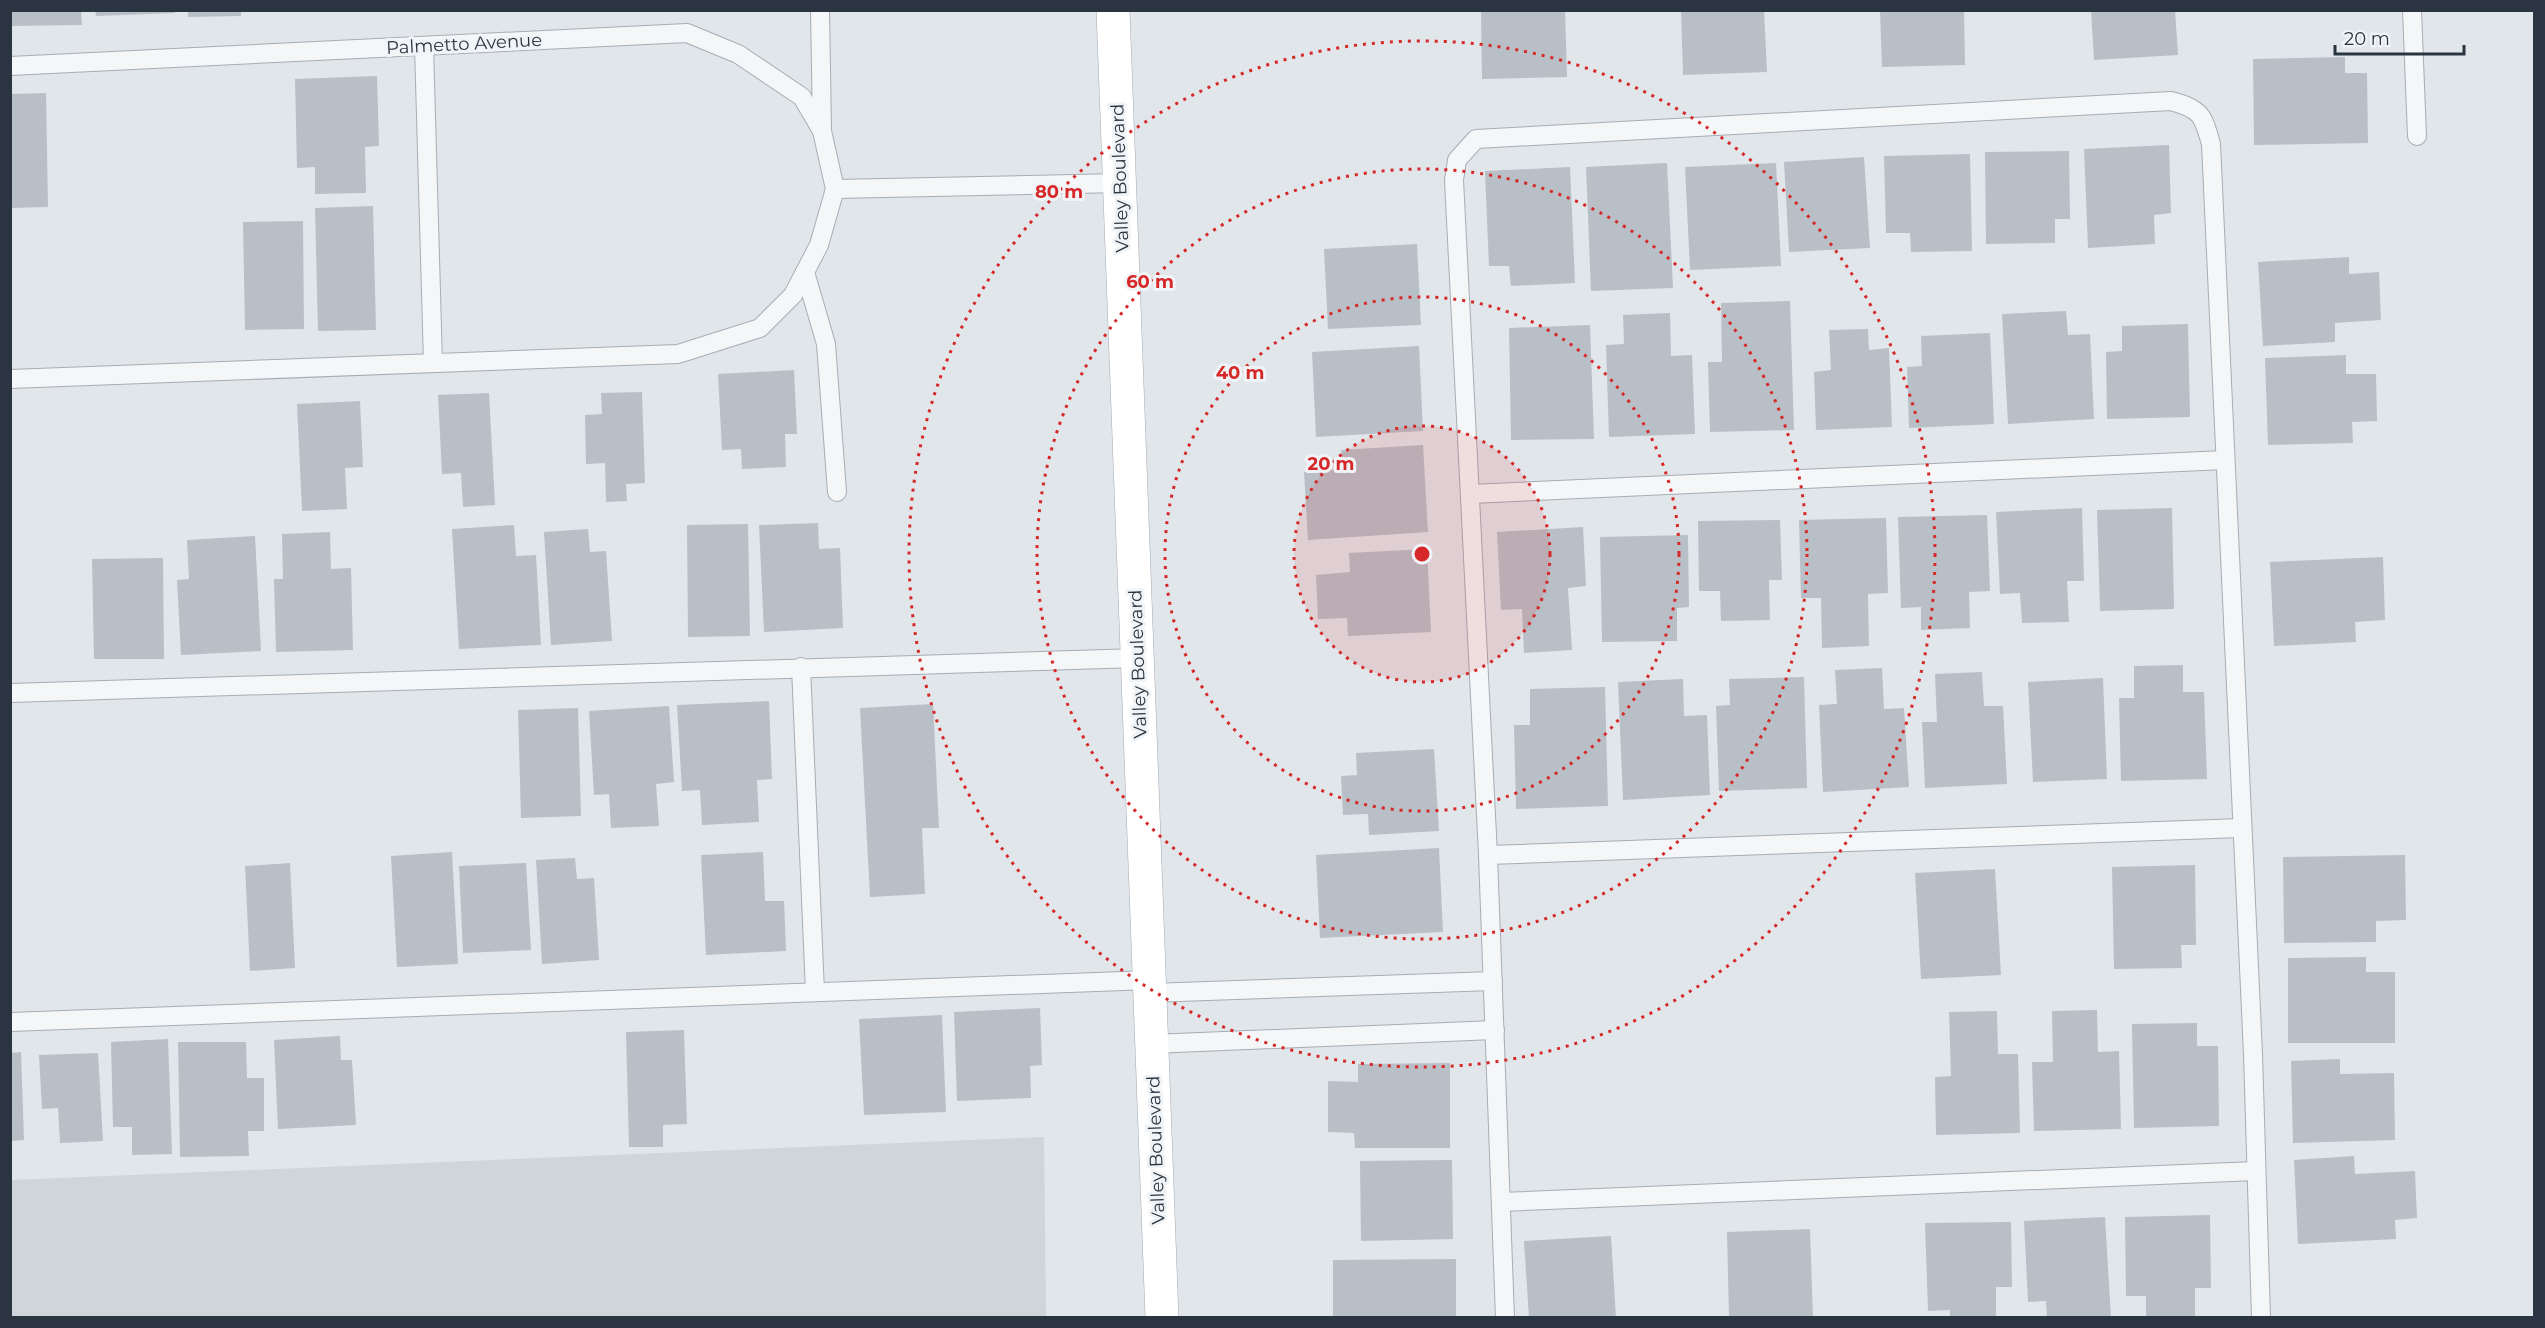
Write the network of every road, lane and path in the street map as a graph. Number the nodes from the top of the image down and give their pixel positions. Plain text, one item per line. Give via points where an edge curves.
1 (820, 10) edge
2 (1113, 10) edge
3 (2412, 10) edge
4 (423, 46) junction
5 (10, 66) edge
6 (822, 131) junction
7 (2417, 136) dead end
8 (1120, 183) junction
9 (835, 189) junction
10 (805, 272) junction
11 (433, 363) junction
12 (10, 379) edge
13 (2225, 460) junction
14 (837, 492) dead end
15 (1470, 494) junction
16 (1138, 658) junction
17 (801, 667) junction
18 (10, 693) edge
19 (2242, 828) junction
20 (1488, 855) junction
21 (1493, 981) junction
22 (1150, 987) junction
23 (815, 992) junction
24 (10, 1023) edge
25 (1496, 1030) junction
26 (1152, 1044) junction
27 (2256, 1171) junction
28 (1502, 1202) junction
29 (1162, 1317) edge
30 (1505, 1317) edge
31 (2261, 1317) edge

1 - 6 lane
2 - 8 main road, Valley Boulevard
3 - 7 lane
4 - 5 lane, Palmetto Avenue
4 - 6 lane, Palmetto Avenue via 687,33 738,54 802,97
4 - 11 lane
6 - 9 lane, Palmetto Avenue
8 - 9 lane
8 - 16 main road, Valley Boulevard
9 - 10 lane via 819,245
10 - 11 lane via 793,295 759,328 678,354
10 - 14 lane via 826,345
11 - 12 lane
13 - 15 lane
13 - 15 lane via 2211,144 2204,119 2188,105 2171,101 1476,139 1456,159 1454,180
13 - 19 lane
15 - 20 lane
16 - 17 lane
16 - 22 main road, Valley Boulevard
17 - 18 lane
17 - 23 lane
19 - 20 lane
19 - 27 lane
20 - 21 lane
21 - 22 lane
21 - 25 lane
22 - 23 lane
22 - 26 main road, Valley Boulevard
23 - 24 lane
25 - 26 lane
25 - 28 lane
26 - 29 main road, Valley Boulevard
27 - 28 lane
27 - 31 lane
28 - 30 lane

